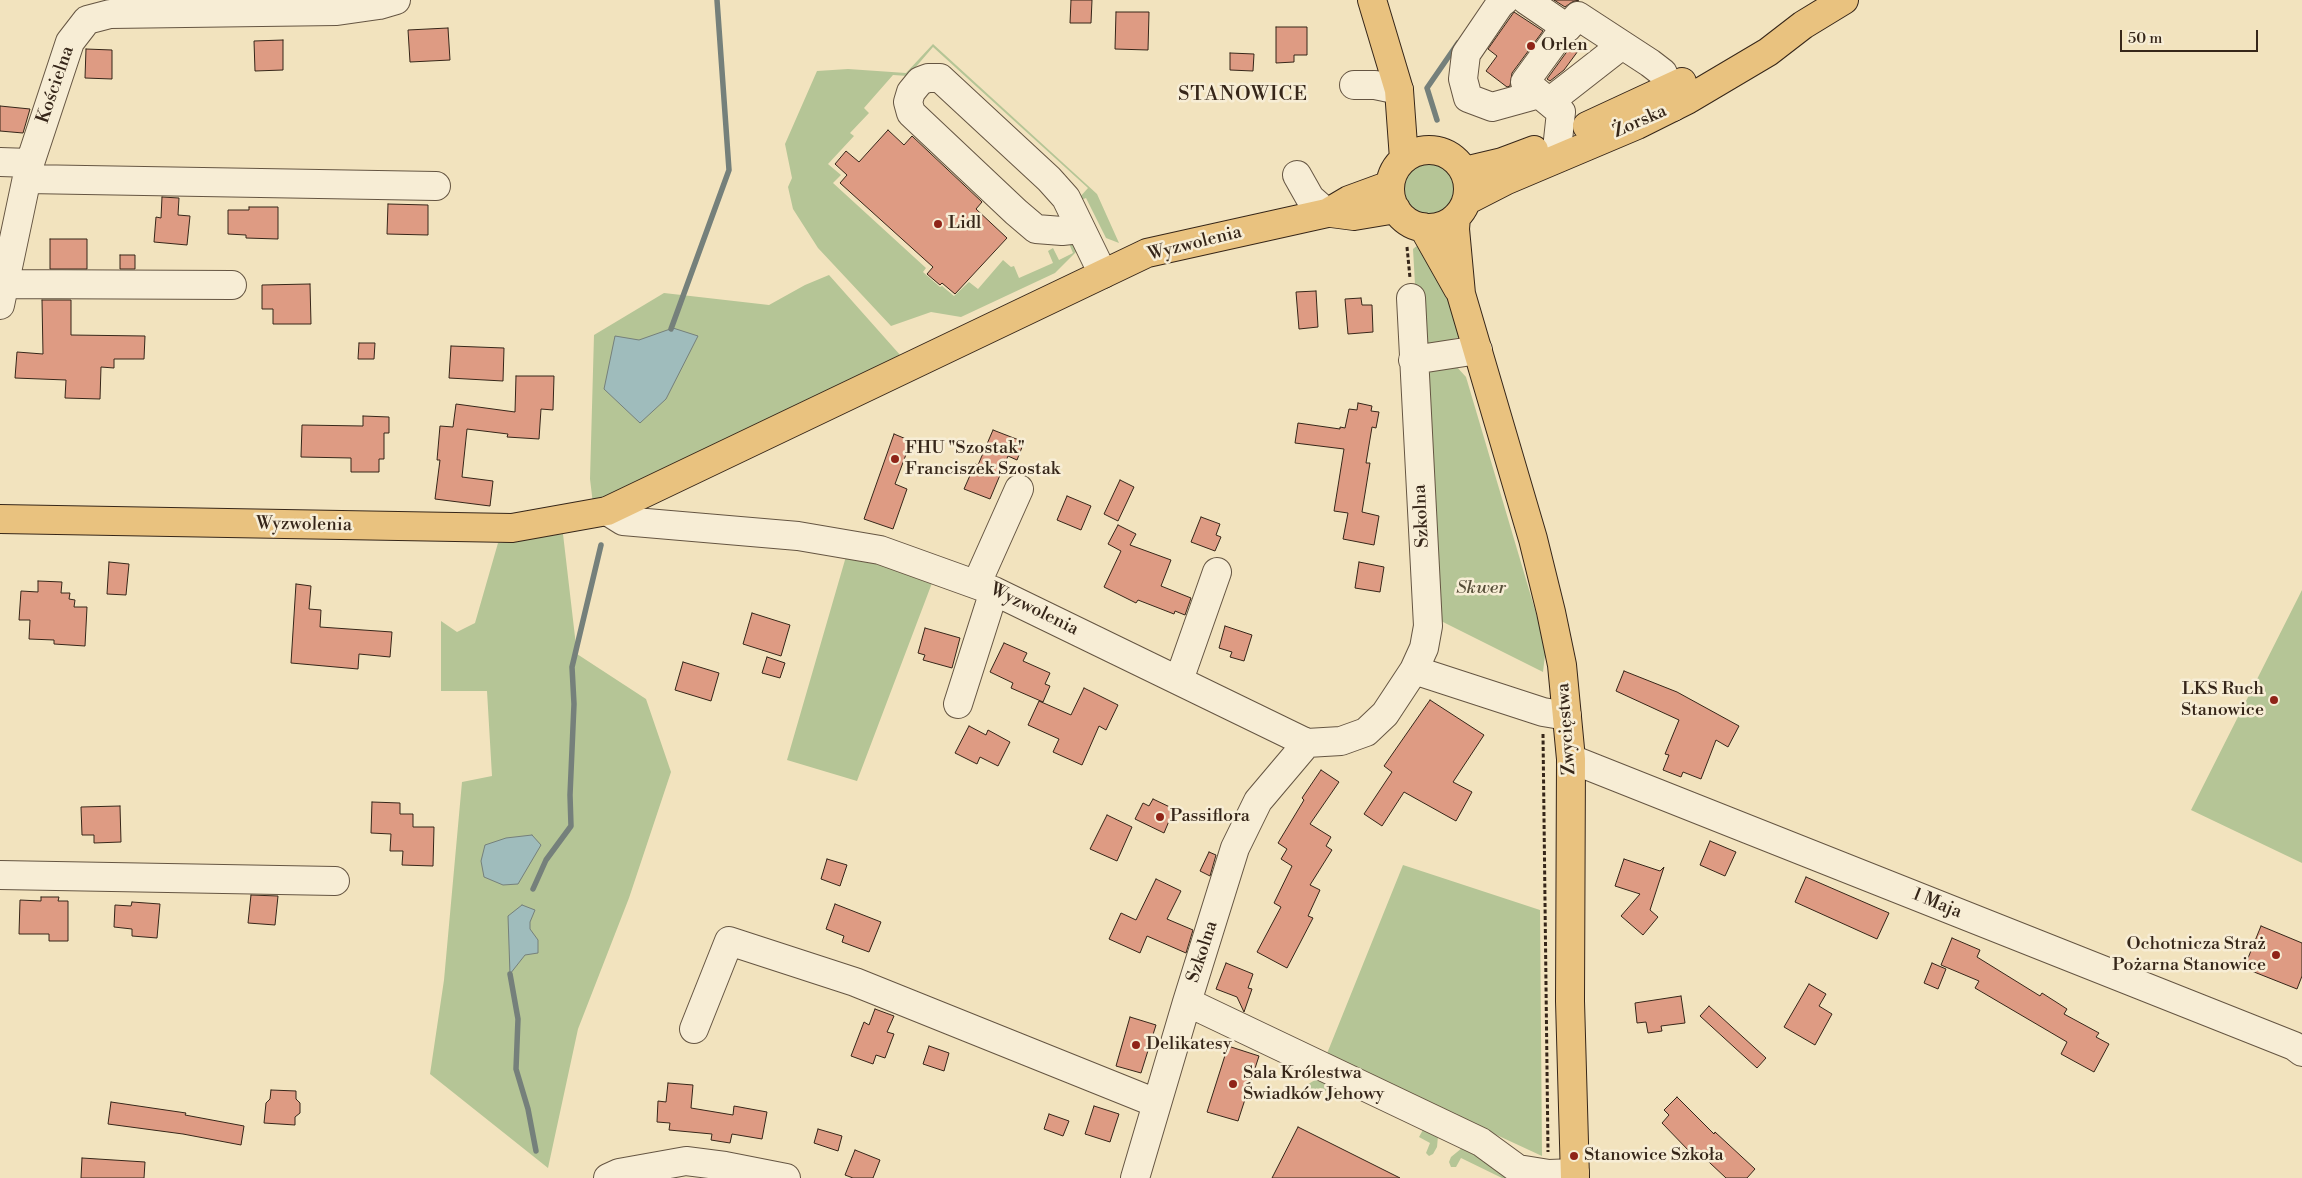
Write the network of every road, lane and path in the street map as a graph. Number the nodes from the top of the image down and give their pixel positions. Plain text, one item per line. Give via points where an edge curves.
1 (396, 0) edge
2 (1372, 0) edge
3 (1505, 0) edge
4 (1526, 0) edge
5 (1844, 0) edge
6 (1567, 28) junction
7 (1622, 45) junction
8 (1354, 85) dead end
9 (1399, 90) junction
10 (1544, 98) junction
11 (1670, 98) junction
12 (1558, 140) junction
13 (1430, 150) junction
14 (1404, 159) junction
15 (0, 162) edge
16 (29, 171) junction
17 (1464, 171) junction
18 (1297, 175) dead end
19 (436, 186) dead end
20 (1461, 209) junction
21 (1404, 210) junction
22 (1328, 213) junction
23 (1080, 229) junction
24 (1103, 274) junction
25 (232, 285) dead end
26 (2, 294) edge
27 (1461, 294) junction
28 (1411, 298) joint
29 (1478, 350) junction
30 (1414, 360) junction
31 (1019, 489) dead end
32 (607, 511) junction
33 (0, 519) edge
34 (1216, 572) dead end
35 (985, 587) junction
36 (1414, 670) junction
37 (1179, 680) junction
38 (958, 704) dead end
39 (1555, 714) junction
40 (1307, 743) junction
41 (1571, 759) junction
42 (0, 875) edge
43 (335, 881) dead end
44 (1187, 1002) junction
45 (694, 1029) dead end
46 (2302, 1052) edge
47 (1156, 1103) junction
48 (1566, 1175) edge
49 (608, 1178) edge
50 (786, 1178) edge
51 (1135, 1178) edge

1 - 16 street, Kościelna via 337,12 110,14 87,20 70,42
2 - 9 main road
3 - 10 street via 1466,54 1463,79 1468,98 1492,107
4 - 6 street
5 - 11 main road, Żorska
6 - 7 street via 1578,16
6 - 10 street via 1525,82
7 - 10 street
7 - 11 street via 1663,73
8 - 9 street
9 - 13 main road via 1414,110
9 - 14 main road
10 - 12 street via 1561,112
11 - 12 main road, Żorska
11 - 20 main road, Żorska via 1507,180
12 - 17 main road, Żorska via 1502,162
13 - 14 main road
13 - 17 main road via 1456,160
14 - 21 main road via 1393,175
15 - 16 street
16 - 19 street
16 - 26 street, Kościelna
17 - 20 main road via 1468,186
18 - 22 street via 1310,198
20 - 21 main road via 1441,226
20 - 27 main road, Zwycięstwa via 1455,229
21 - 22 main road, Wyzwolenia via 1349,200
21 - 27 main road, Zwycięstwa
21 - 28 path
22 - 24 main road, Wyzwolenia via 1147,253
23 - 23 street via 1066,198 990,122 940,78 920,80 908,102 911,113 1016,212 1036,229 1062,232
23 - 24 street
24 - 32 main road, Wyzwolenia
25 - 26 street
27 - 29 main road, Zwycięstwa
28 - 30 street, Szkolna
29 - 30 street
29 - 39 main road, Zwycięstwa via 1548,597 1562,665
30 - 36 street, Szkolna via 1428,626 1424,648
31 - 35 street
32 - 33 main road, Wyzwolenia via 512,528
32 - 35 street, Wyzwolenia via 623,521 798,536 880,550
34 - 37 street
35 - 37 street, Wyzwolenia
35 - 38 street
36 - 39 street
36 - 40 street, Wyzwolenia via 1385,714 1366,732 1341,741
37 - 40 street, Wyzwolenia
39 - 41 main road, Zwycięstwa
39 - 48 path via 1546,1103
40 - 44 street, Szkolna via 1258,801 1236,848
41 - 46 street, 1 Maja
41 - 48 main road, Zwycięstwa
42 - 43 street
44 - 47 street, Szkolna
44 - 48 street via 1482,1142 1518,1170
45 - 47 street via 730,941 855,982
47 - 51 street, Szkolna
49 - 50 street via 619,1173 686,1161

